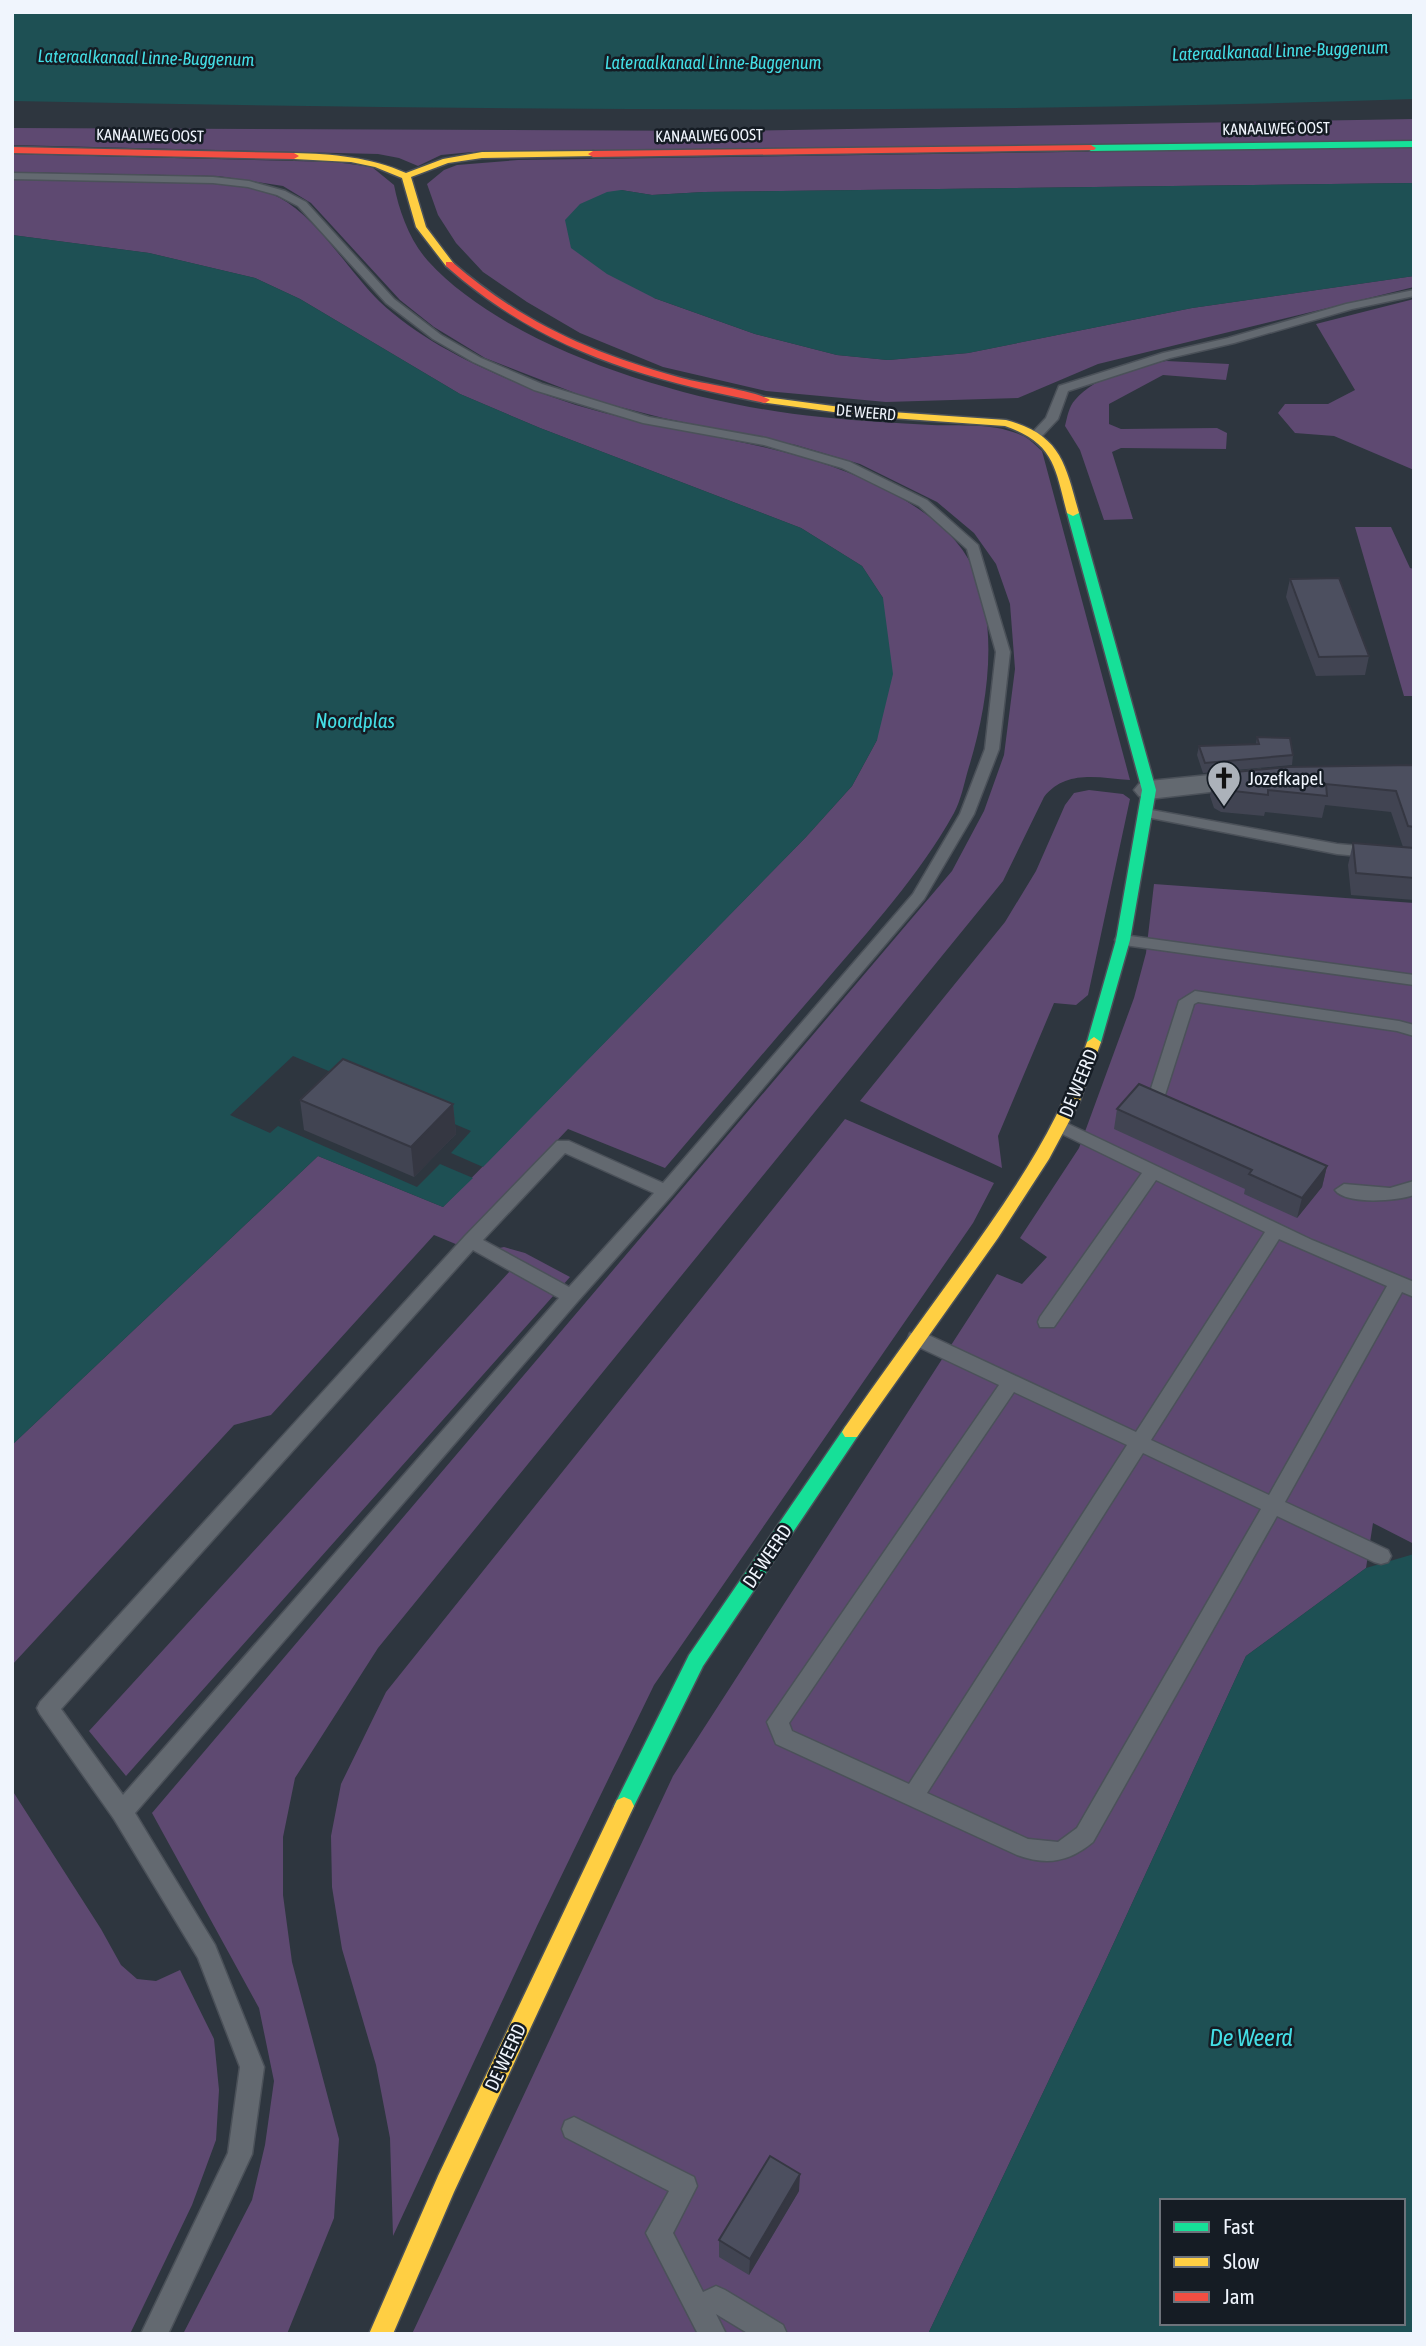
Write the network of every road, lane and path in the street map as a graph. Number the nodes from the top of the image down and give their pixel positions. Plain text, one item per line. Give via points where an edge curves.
1 (1414, 144) edge
2 (12, 150) edge
3 (12, 176) edge
4 (406, 176) junction
5 (1414, 293) edge
6 (1037, 434) junction
7 (1283, 776) edge
8 (1147, 801) junction
9 (1414, 856) edge
10 (1123, 940) junction
11 (1414, 980) edge
12 (1414, 1031) edge
13 (1156, 1098) edge
14 (1060, 1126) junction
15 (1153, 1170) junction
16 (1414, 1187) edge
17 (1344, 1190) dead end
18 (666, 1191) junction
19 (1276, 1229) junction
20 (471, 1241) junction
21 (1406, 1287) edge
22 (571, 1296) junction
23 (1047, 1322) dead end
24 (917, 1338) junction
25 (1011, 1382) junction
26 (1138, 1441) junction
27 (1273, 1506) junction
28 (1381, 1556) dead end
29 (913, 1796) junction
30 (122, 1812) junction
31 (574, 2129) dead end
32 (698, 2310) junction
33 (154, 2334) edge
34 (381, 2334) edge
35 (713, 2334) edge
36 (774, 2334) edge

1 - 4 street, KANAALWEG OOST via 482,155 446,161
2 - 4 street, KANAALWEG OOST via 332,157 381,164
3 - 18 lane via 213,180 281,193 302,204 390,301 437,337 477,359 537,387 647,420 766,442 846,465 923,502 973,548 1003,652 992,749 967,814 919,896
4 - 6 street, DE WEERD via 421,227 470,285 524,321 605,359 702,387 816,408 1006,423
5 - 6 lane via 1167,355 1063,389 1052,419
6 - 8 street, DE WEERD via 1050,442 1058,458
7 - 8 street via 1179,789
8 - 9 lane via 1337,849
8 - 10 street, DE WEERD
10 - 11 lane
10 - 14 street, DE WEERD via 1087,1068
12 - 13 lane via 1195,996 1187,1001
14 - 15 lane
14 - 24 street, DE WEERD via 1022,1191
15 - 19 lane
15 - 23 lane
16 - 17 lane via 1393,1195
18 - 20 lane via 563,1145
18 - 22 lane
19 - 21 lane
19 - 26 lane
20 - 22 lane
20 - 30 lane via 48,1708
21 - 27 lane
22 - 30 lane
24 - 25 lane
24 - 34 street, DE WEERD via 696,1661 619,1815
25 - 26 lane
25 - 29 lane via 778,1723 784,1737
26 - 27 lane
26 - 29 lane
27 - 28 lane
27 - 29 lane via 1085,1835 1067,1850 1045,1853 1025,1848
30 - 33 lane via 207,1953 252,2067 240,2154
31 - 32 lane via 685,2186 659,2233
32 - 35 lane
32 - 36 lane via 716,2299

